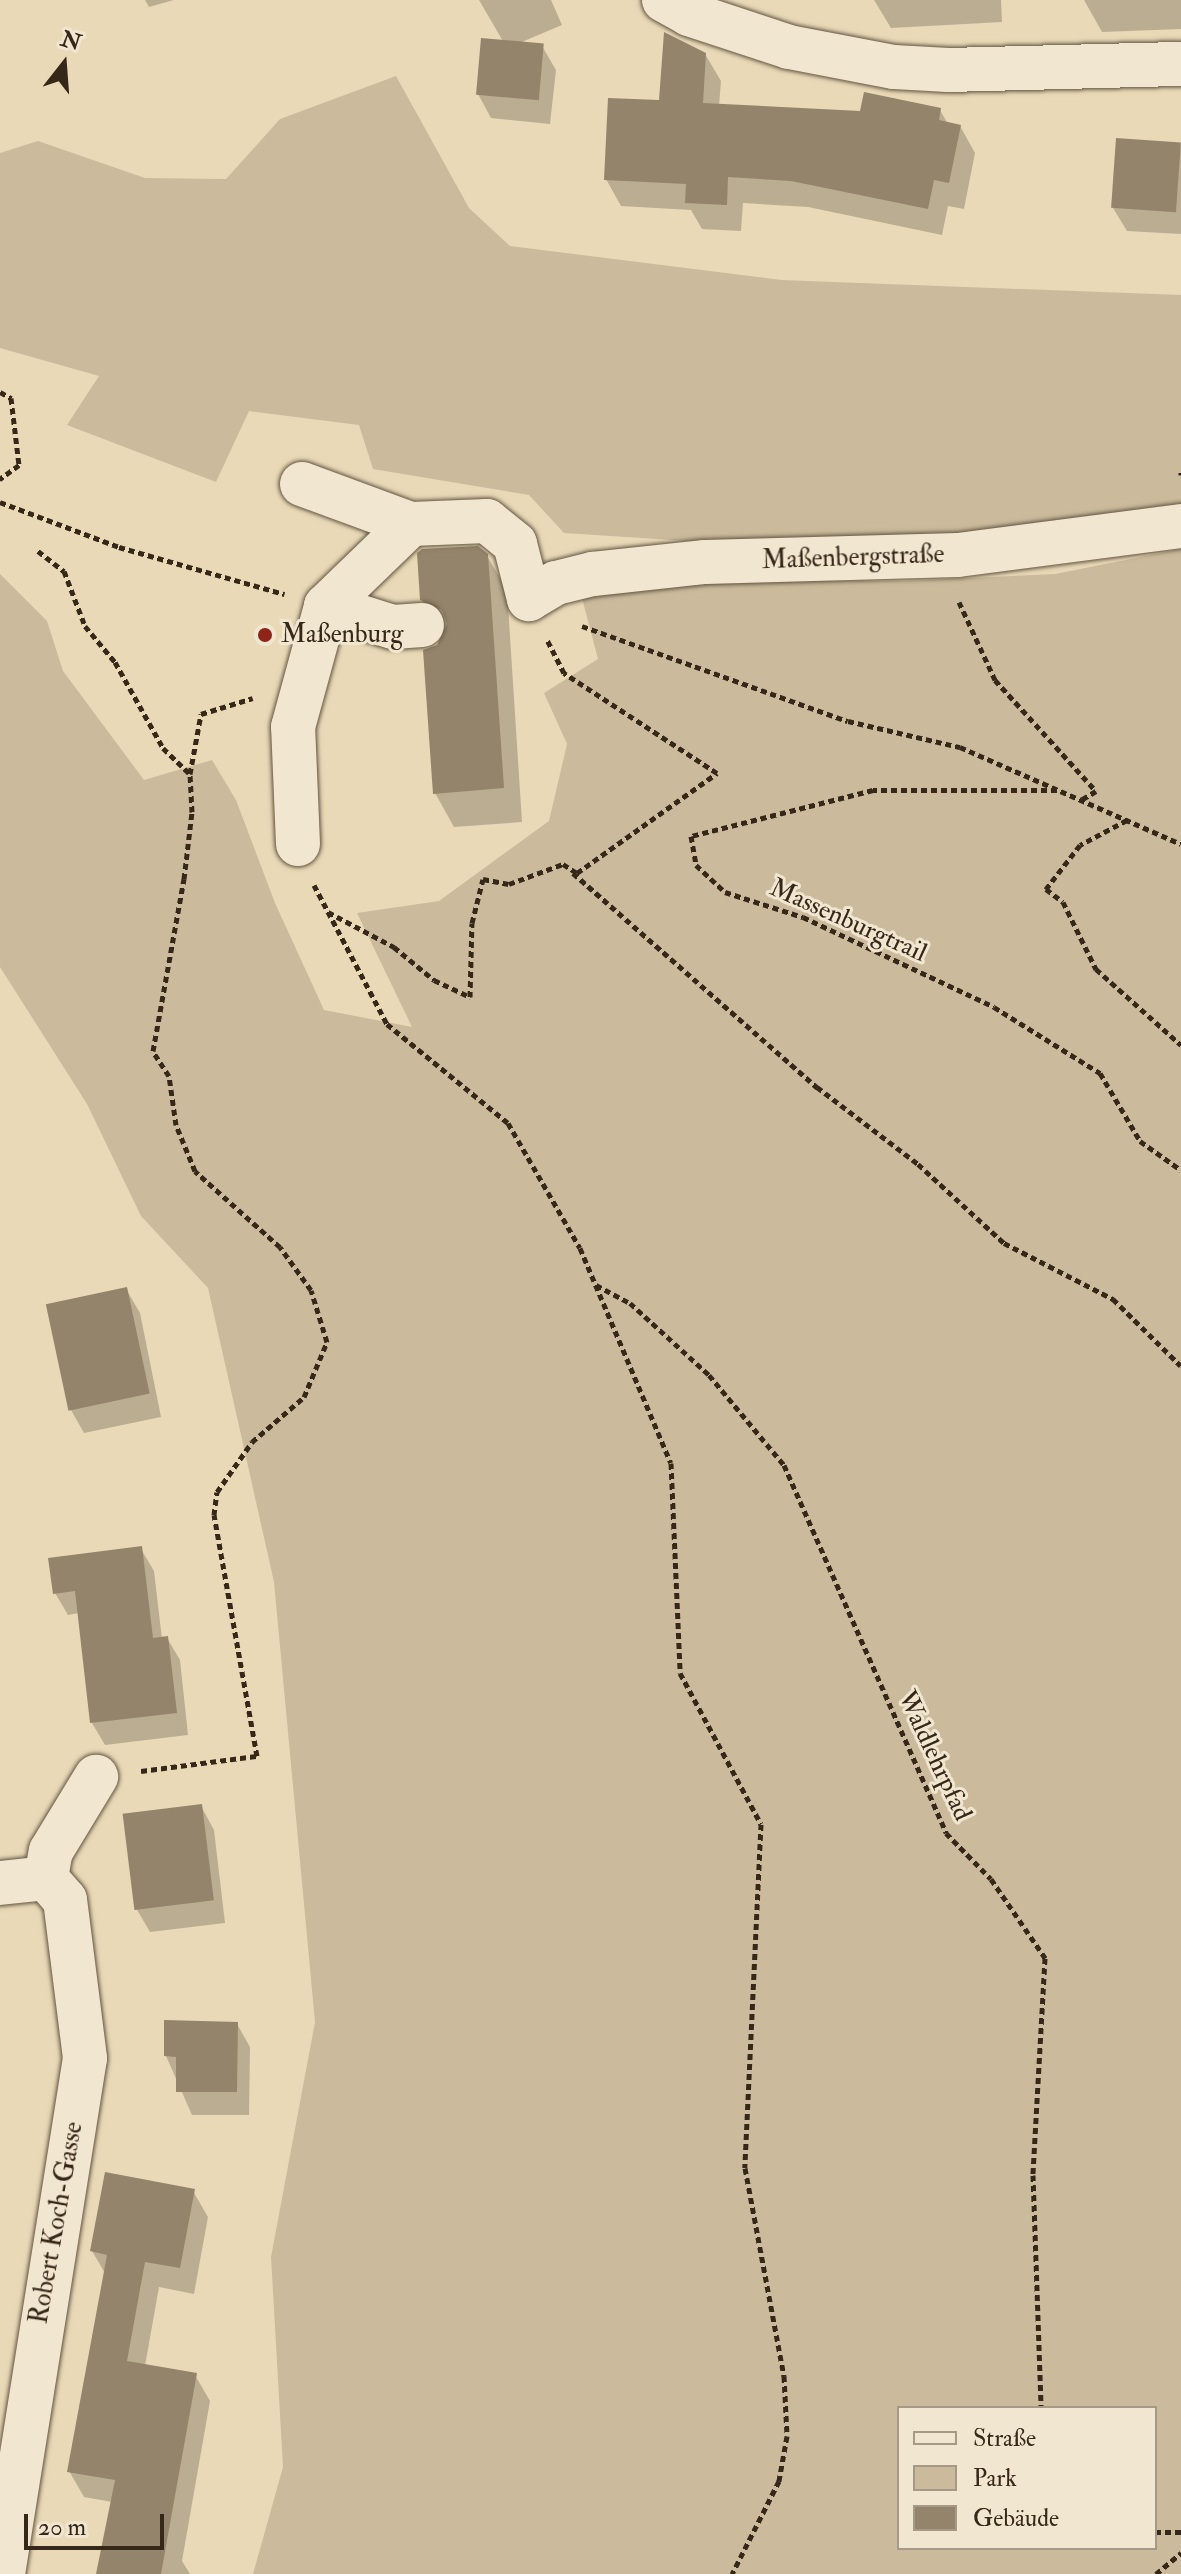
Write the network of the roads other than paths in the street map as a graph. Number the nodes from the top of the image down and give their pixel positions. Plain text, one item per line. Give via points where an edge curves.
1 (664, 0) edge
2 (1181, 64) edge
3 (302, 484) dead end
4 (411, 524) junction
5 (1181, 526) edge
6 (326, 606) junction
7 (422, 625) dead end
8 (298, 844) road end
9 (96, 1777) road end
10 (46, 1878) junction
11 (0, 1883) edge
12 (3, 2574) edge

1 - 2 street via 689,14 789,47 894,67
3 - 4 street
4 - 5 street, Maßenbergstraße via 487,521 515,544 530,603 556,583 607,572 705,562 958,555
4 - 6 street
6 - 7 street via 393,627
6 - 8 street via 293,727
9 - 10 street via 51,1851
10 - 11 street
10 - 12 street, Robert Koch-Gasse via 65,1900 85,2058

